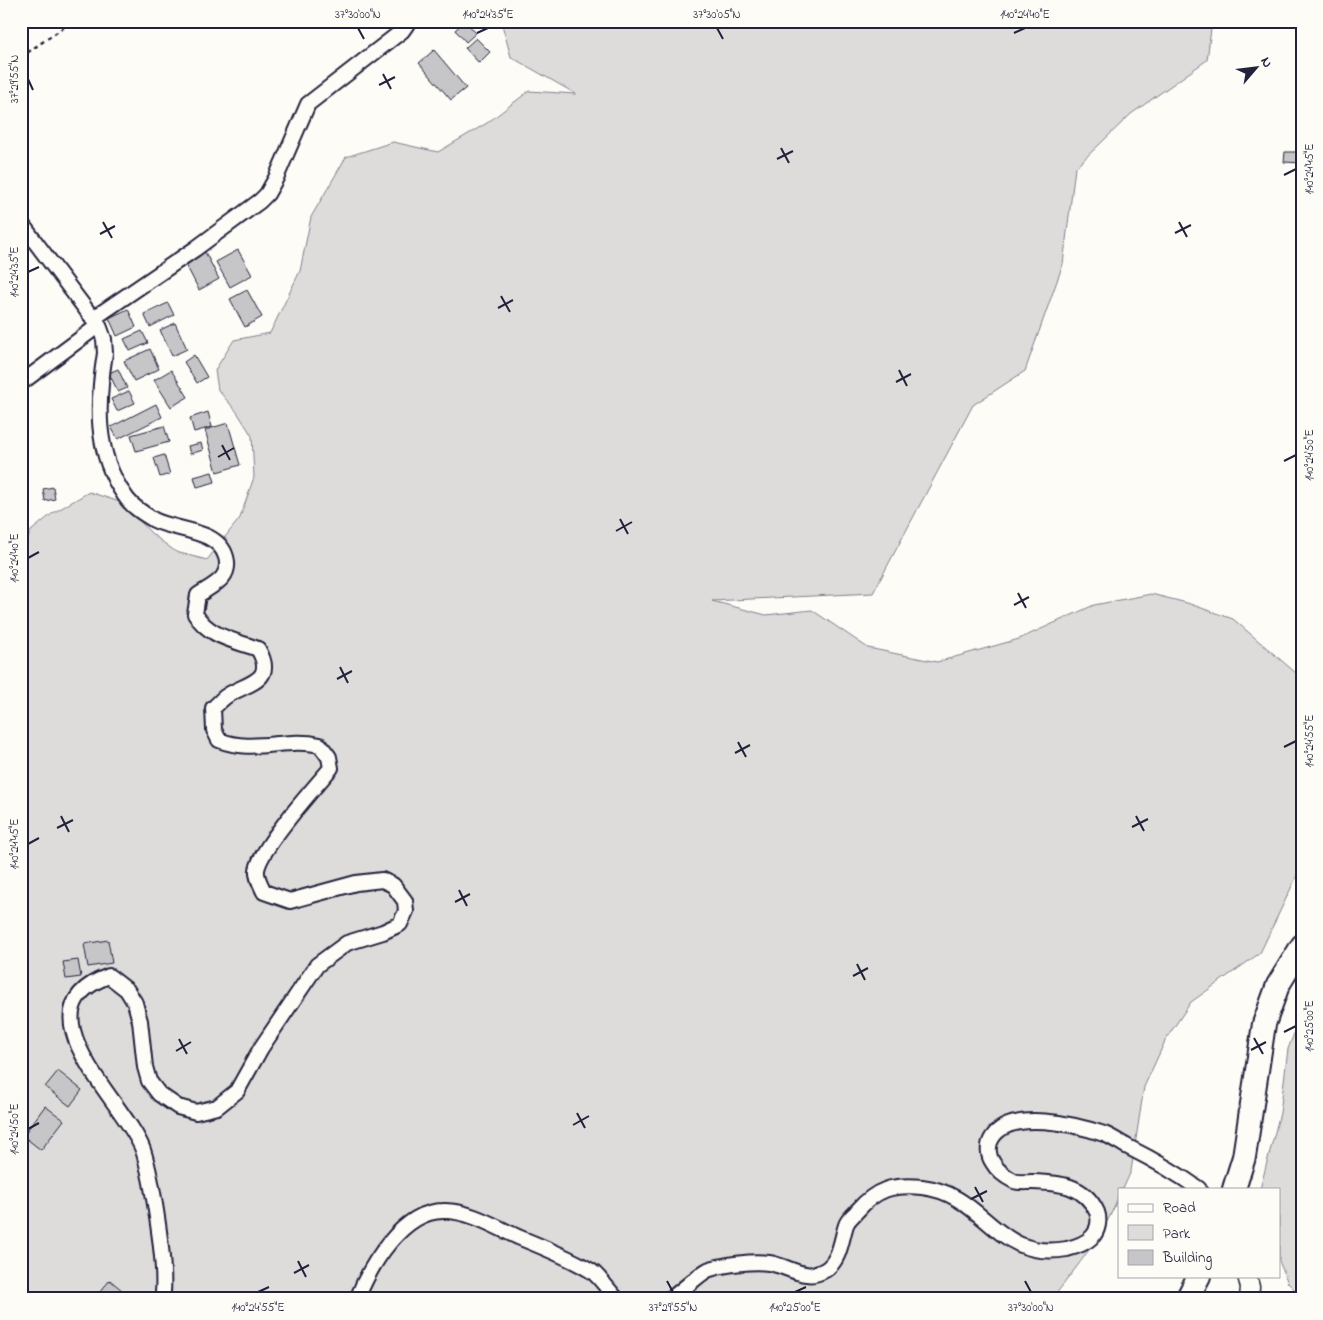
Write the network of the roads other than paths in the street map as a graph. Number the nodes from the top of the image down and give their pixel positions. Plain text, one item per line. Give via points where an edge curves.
1 (406, 21) edge
2 (21, 223) edge
3 (96, 322) junction
4 (21, 383) edge
5 (1302, 946) edge
6 (1197, 1188) edge
7 (1234, 1188) edge
8 (1198, 1278) edge
9 (1248, 1278) edge
10 (162, 1299) edge
11 (357, 1299) edge
12 (617, 1299) edge
13 (670, 1299) edge
14 (1187, 1299) edge
15 (1249, 1299) edge

1 - 3 street via 402,31 308,104 276,178 260,201
2 - 3 street
3 - 4 street
3 - 10 street via 104,339 105,352 100,438 112,470 125,496 139,510 156,520 216,542 229,567 224,577 198,595 195,614 210,631 258,649 262,655 264,666 260,678 224,697 214,708 214,730 219,740 233,746 255,748 304,741 320,745 329,757 331,768 258,861 256,873 264,892 290,901 356,883 382,880 393,885 405,901 406,911 400,924 347,943 318,966 261,1048 236,1091 217,1107 196,1112 178,1108 159,1094 149,1081 145,1066 135,1003 116,979 109,976 94,982 85,987 78,997 70,1023 79,1047 143,1150 160,1238 165,1286
5 - 7 main road via 1278,985 1264,1024 1244,1157
6 - 13 street via 1104,1134 1026,1119 1004,1127 993,1136 988,1147 989,1157 1000,1172 1015,1182 1070,1185 1086,1196 1099,1217 1098,1228 1084,1242 1056,1251 1028,1250 1006,1238 970,1205 945,1193 923,1187 887,1188 870,1197 847,1222 838,1255 828,1268 806,1275 768,1263 708,1269
8 - 14 main road
9 - 15 street
11 - 12 street via 377,1258 400,1230 421,1216 442,1210 463,1214 594,1273

